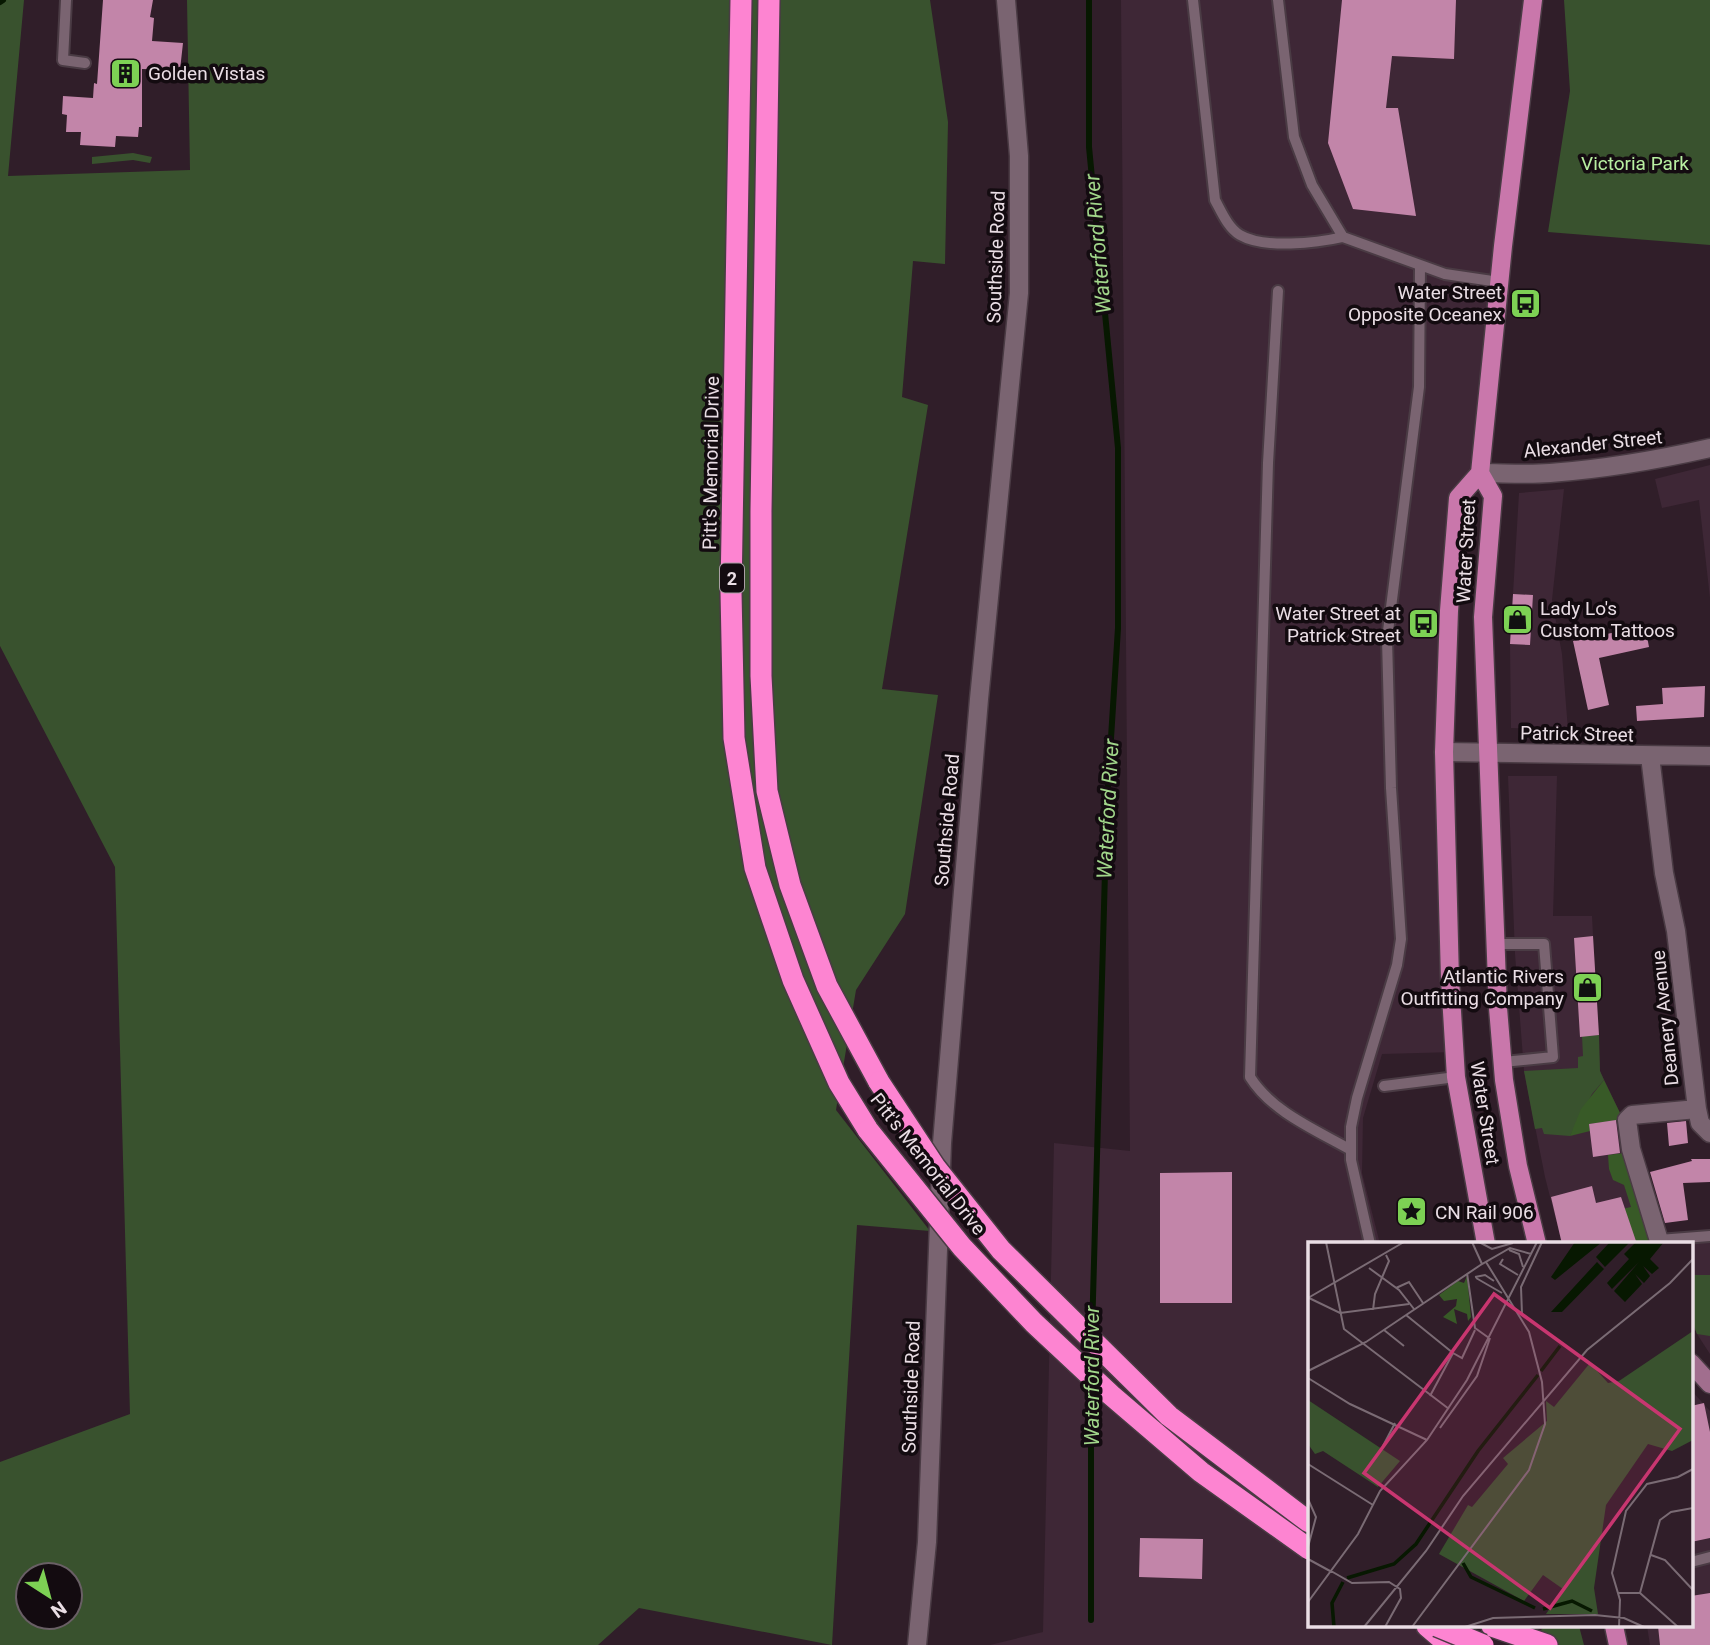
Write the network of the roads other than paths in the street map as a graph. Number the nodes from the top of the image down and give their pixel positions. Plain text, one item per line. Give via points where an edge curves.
1 (66, 0) edge
2 (741, 0) edge
3 (769, 0) edge
4 (1006, 0) edge
5 (1193, 0) edge
6 (1278, 0) edge
7 (1534, 0) edge
8 (85, 63) dead end
9 (1343, 237) junction
10 (1420, 266) junction
11 (1499, 282) junction
12 (1278, 291) dead end
13 (1710, 448) edge
14 (1480, 473) junction
15 (1444, 752) junction
16 (1490, 754) junction
17 (1650, 756) junction
18 (1710, 756) edge
19 (1494, 944) junction
20 (1503, 1062) junction
21 (1456, 1077) junction
22 (1384, 1086) dead end
23 (1697, 1109) junction
24 (1710, 1133) edge
25 (1351, 1150) junction
26 (1710, 1236) edge
27 (1370, 1242) edge
28 (1486, 1242) edge
29 (1536, 1242) edge
30 (1659, 1242) edge
31 (1308, 1521) edge
32 (1308, 1548) edge
33 (1710, 1558) edge
34 (1692, 1562) edge
35 (1429, 1628) edge
36 (1446, 1628) edge
37 (1449, 1628) edge
38 (1483, 1636) edge
39 (917, 1645) edge
40 (1449, 1645) edge
41 (1457, 1645) edge
42 (1547, 1645) edge

1 - 8 lane via 63,60
2 - 32 highway, Pitt's Memorial Drive / 2, bridge via 731,592 734,737 755,868 798,991 839,1083 868,1130 962,1247 1111,1395 1201,1472
3 - 31 highway, Pitt's Memorial Drive / 2, bridge via 761,676 767,791 790,885 827,986 879,1082 935,1167 1001,1250 1169,1416
4 - 39 street, Southside Road via 1019,156 1019,293 942,1143 927,1542
5 - 9 lane via 1215,200 1224,219 1240,235 1267,242 1314,243
6 - 9 lane via 1294,137 1312,186
7 - 11 main road
9 - 10 lane
10 - 11 lane
10 - 25 lane via 1419,387 1387,639 1401,939 1357,1098
11 - 14 main road
12 - 25 lane via 1267,490 1250,1077 1273,1103
13 - 14 street, Alexander Street via 1547,474
14 - 15 main road, Water Street via 1458,498
14 - 16 main road, Water Street via 1493,496 1483,617
15 - 16 street, Patrick Street
15 - 21 main road, Water Street
16 - 17 street, Patrick Street
16 - 19 main road, Water Street
17 - 18 street, Patrick Street
17 - 23 street, Deanery Avenue
19 - 20 main road, Water Street
19 - 20 lane via 1544,944 1553,1057
20 - 29 main road, Water Street via 1518,1166
21 - 22 lane
21 - 28 main road, Water Street
23 - 24 street via 1700,1123
23 - 30 street via 1632,1115 1627,1120
25 - 27 lane
26 - 30 lane
33 - 34 lane
35 - 40 highway
36 - 38 highway, bridge
37 - 41 lane
38 - 42 highway

